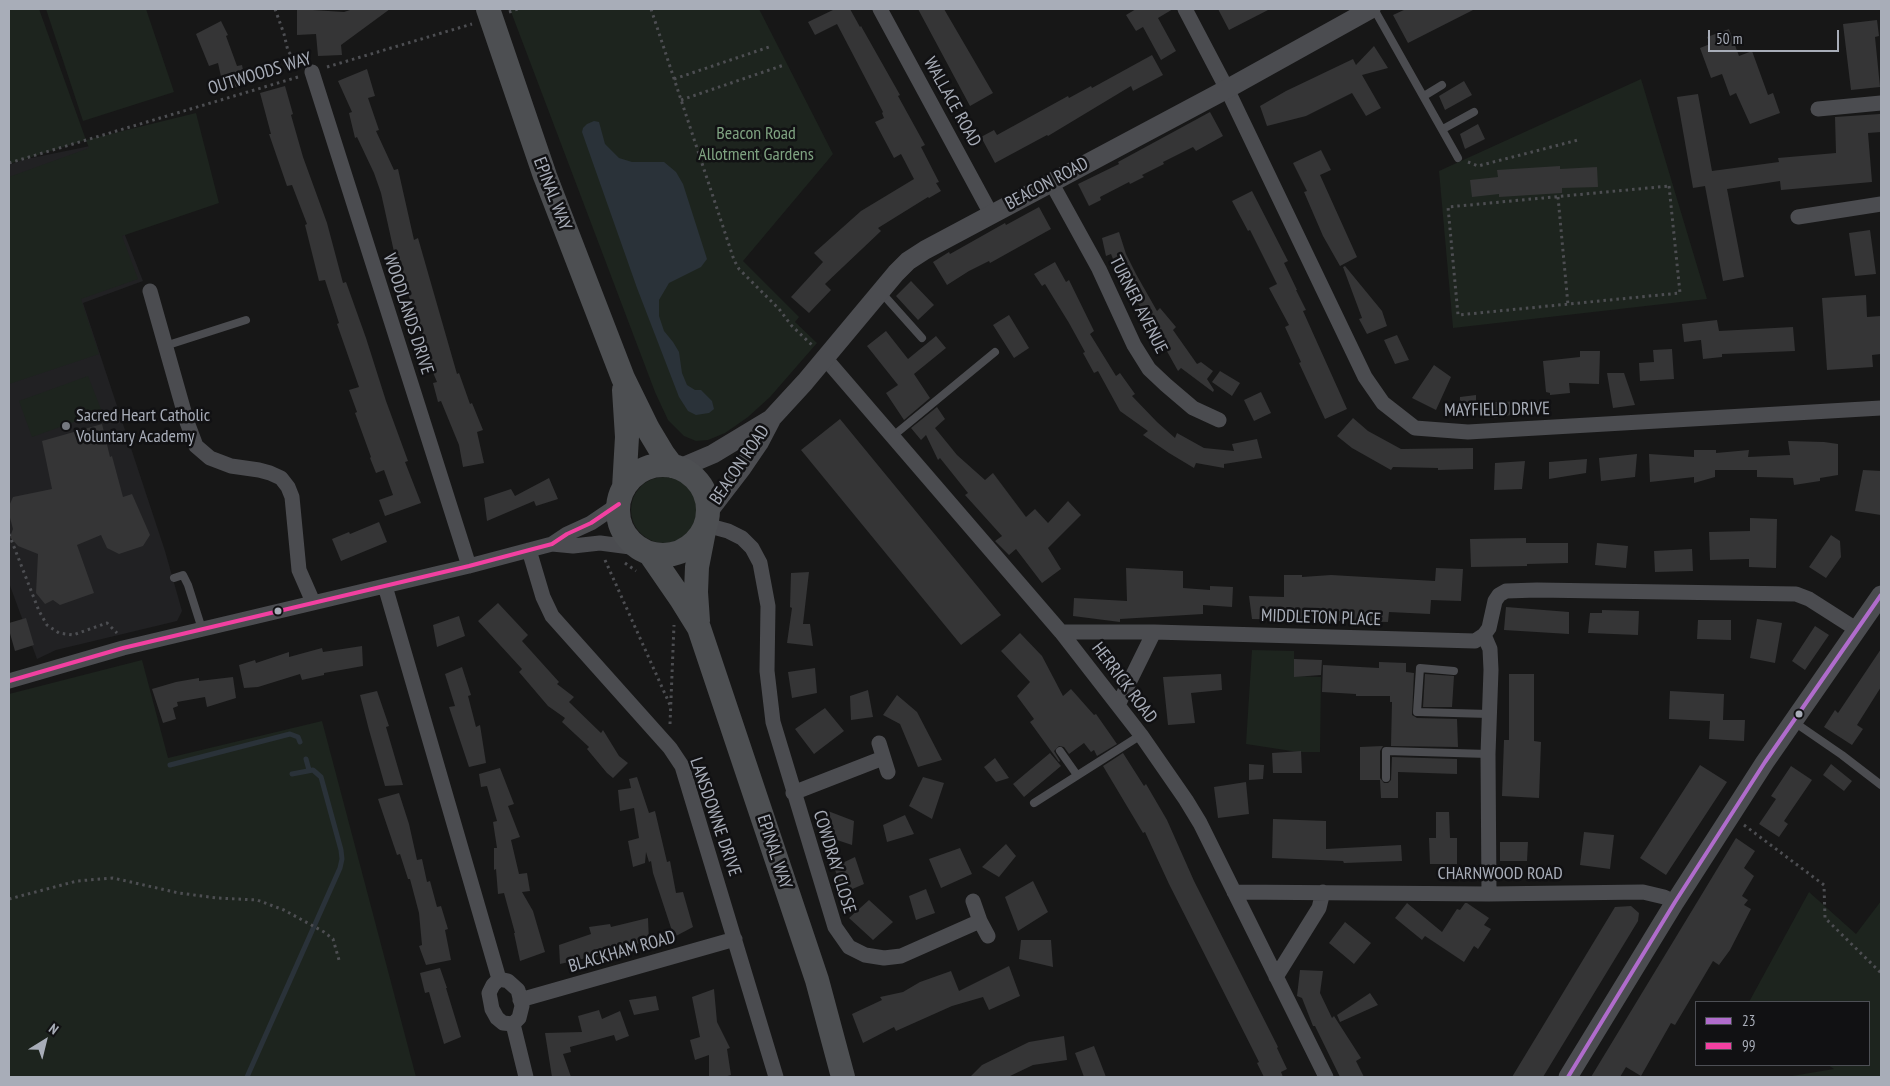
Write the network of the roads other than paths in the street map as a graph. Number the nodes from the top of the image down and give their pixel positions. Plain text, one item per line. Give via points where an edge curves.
1 (880, 9) edge
2 (1185, 9) edge
3 (1372, 9) edge
4 (490, 13) edge
5 (312, 72) road end
6 (1442, 86) dead end
7 (1227, 88) junction
8 (1424, 96) junction
9 (1881, 103) edge
10 (1818, 109) dead end
11 (1474, 112) dead end
12 (1443, 129) junction
13 (1458, 158) road end
14 (1050, 182) junction
15 (1881, 204) edge
16 (991, 214) junction
17 (1798, 217) dead end
18 (150, 291) dead end
19 (880, 291) junction
20 (246, 320) dead end
21 (922, 338) dead end
22 (165, 346) junction
23 (995, 352) dead end
24 (825, 358) junction
25 (624, 378) junction
26 (1881, 408) edge
27 (771, 419) junction
28 (1219, 420) dead end
29 (893, 436) junction
30 (676, 467) junction
31 (621, 496) junction
32 (706, 523) junction
33 (552, 544) junction
34 (529, 550) junction
35 (636, 558) junction
36 (469, 566) junction
37 (174, 578) dead end
38 (385, 586) junction
39 (1881, 595) edge
40 (313, 602) junction
41 (699, 628) junction
42 (202, 629) junction
43 (1856, 630) junction
44 (1061, 632) junction
45 (1154, 632) junction
46 (1484, 635) junction
47 (1454, 671) dead end
48 (9, 681) edge
49 (1118, 705) junction
50 (1489, 714) junction
51 (1794, 722) junction
52 (1141, 735) junction
53 (879, 743) dead end
54 (1060, 751) dead end
55 (1488, 754) junction
56 (1077, 774) junction
57 (1386, 778) dead end
58 (1881, 785) edge
59 (793, 792) junction
60 (1034, 803) dead end
61 (1234, 892) junction
62 (1323, 892) junction
63 (1489, 894) junction
64 (974, 902) dead end
65 (1675, 902) junction
66 (980, 921) junction
67 (988, 936) dead end
68 (735, 939) junction
69 (1276, 977) junction
70 (499, 979) junction
71 (520, 1000) junction
72 (513, 1024) junction
73 (526, 1077) edge
74 (776, 1077) edge
75 (843, 1077) edge
76 (1326, 1077) edge
77 (1568, 1077) edge

1 - 16 street, WALLACE ROAD
2 - 7 street, MAYFIELD DRIVE
3 - 7 street, BEACON ROAD
3 - 8 lane
4 - 25 main road, EPINAL WAY via 544,176
5 - 36 street, WOODLANDS DRIVE
6 - 8 lane
7 - 14 street, BEACON ROAD
7 - 26 street, MAYFIELD DRIVE via 1365,377 1383,403 1415,428 1468,432
8 - 12 lane
9 - 10 street
11 - 12 lane
12 - 13 lane
14 - 16 street, BEACON ROAD
14 - 28 street, TURNER AVENUE via 1098,269 1134,345 1150,368 1193,408
15 - 17 street
16 - 19 street, BEACON ROAD via 908,261
18 - 22 street
19 - 21 lane
19 - 24 street, BEACON ROAD
20 - 22 lane
22 - 40 street via 196,446 210,458 231,466 259,470 282,478 288,487 292,497 299,570
23 - 29 lane
24 - 27 street, BEACON ROAD
24 - 29 street, HERRICK ROAD
25 - 30 main road, EPINAL WAY via 648,429 663,454
25 - 31 main road, EPINAL WAY via 627,436
27 - 30 street, BEACON ROAD via 713,454
27 - 32 street, BEACON ROAD
29 - 44 street, HERRICK ROAD
30 - 31 main road via 650,467 631,479
30 - 32 main road via 690,473 704,490 708,500
31 - 33 street via 591,523
31 - 35 main road via 618,517
32 - 35 main road via 696,542 686,550 675,555
32 - 41 main road, EPINAL WAY via 697,567
32 - 59 street, COWDRAY CLOSE via 742,538 760,563 768,606 768,694
33 - 34 street
33 - 35 street via 600,543
34 - 36 street
34 - 68 street, LANSDOWNE DRIVE via 542,597 552,616 670,748 682,766
35 - 41 main road, EPINAL WAY via 682,599
36 - 38 street
37 - 42 lane via 183,575 188,584
38 - 40 street
38 - 70 street
39 - 43 street
40 - 42 street
41 - 75 main road, EPINAL WAY via 817,980
42 - 48 street
43 - 46 street via 1809,598 1796,594 1515,590 1498,595
43 - 51 street
44 - 45 street, MIDDLETON PLACE
44 - 49 street, HERRICK ROAD
45 - 46 street, MIDDLETON PLACE via 1457,641 1475,641
45 - 49 street
46 - 50 street via 1490,649
47 - 50 lane via 1420,668 1417,712
49 - 52 street, HERRICK ROAD
50 - 55 street
51 - 58 lane
51 - 65 street via 1764,762
52 - 56 lane
52 - 61 street, HERRICK ROAD via 1200,822
53 - 59 street, COWDRAY CLOSE via 886,765
54 - 56 lane
55 - 57 lane via 1386,751
55 - 63 street
56 - 60 lane
59 - 66 street, COWDRAY CLOSE via 835,928 849,946 865,955 901,956
61 - 62 street, CHARNWOOD ROAD
61 - 69 street, HERRICK ROAD
62 - 63 street, CHARNWOOD ROAD
62 - 69 street via 1319,908
63 - 65 street, CHARNWOOD ROAD via 1643,892
64 - 66 street
65 - 77 street
66 - 67 street
68 - 71 street, BLACKHAM ROAD
68 - 74 street, LANSDOWNE DRIVE
69 - 76 street, HERRICK ROAD
70 - 71 street via 514,984
70 - 72 street via 489,992 492,1008 503,1023
71 - 72 street via 519,1018
72 - 73 street

